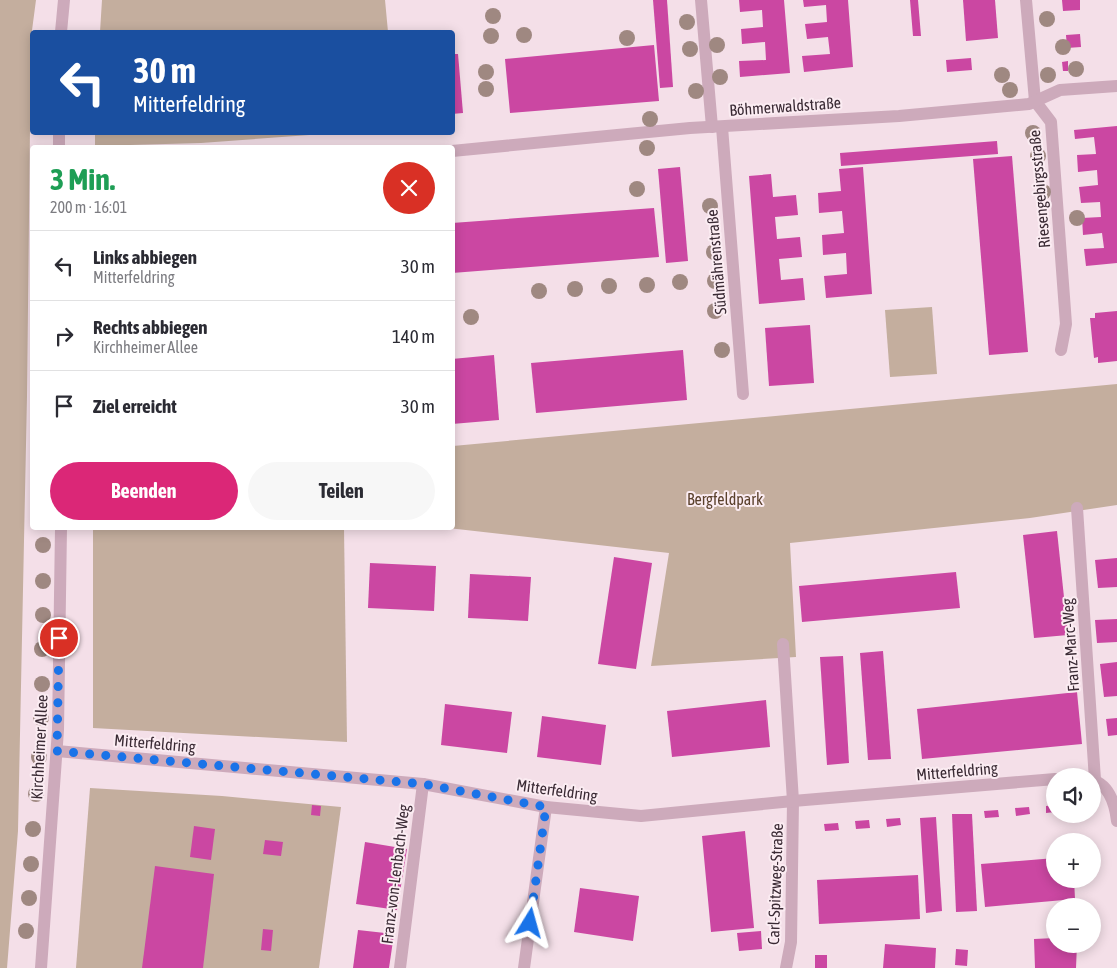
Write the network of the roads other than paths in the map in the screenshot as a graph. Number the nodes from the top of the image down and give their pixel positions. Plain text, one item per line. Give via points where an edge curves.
1 (64, 0) edge
2 (701, 0) edge
3 (1026, 0) edge
4 (61, 30) edge
5 (1117, 86) edge
6 (1035, 101) junction
7 (717, 127) junction
8 (455, 151) edge
9 (1061, 350) dead end
10 (743, 394) dead end
11 (1077, 508) dead end
12 (60, 530) edge
13 (783, 644) dead end
14 (57, 751) junction
15 (1093, 768) edge
16 (1046, 781) edge
17 (423, 784) junction
18 (1112, 785) edge
19 (793, 801) junction
20 (546, 807) junction
21 (1117, 821) edge
22 (41, 968) edge
23 (400, 968) edge
24 (524, 968) edge
25 (786, 968) edge

1 - 4 street
2 - 7 street, Südmährenstraße
3 - 6 street
5 - 6 street, Böhmerwaldstraße via 1060,90
6 - 7 street, Böhmerwaldstraße via 898,116
6 - 9 street, Riesengebirgsstraße via 1051,122 1066,324
7 - 8 street, Böhmerwaldstraße
7 - 10 street, Südmährenstraße
11 - 15 street, Franz-Marc-Weg
12 - 14 street, Kirchheimer Allee
13 - 19 street
14 - 17 street, Mitterfeldring
14 - 22 street, Kirchheimer Allee
16 - 19 street, Mitterfeldring
17 - 20 street, Mitterfeldring
17 - 23 street, Franz-von-Lenbach-Weg
18 - 21 street
19 - 20 street, Mitterfeldring via 641,816
19 - 25 street, Carl-Spitzweg-Straße via 791,942
20 - 24 street

